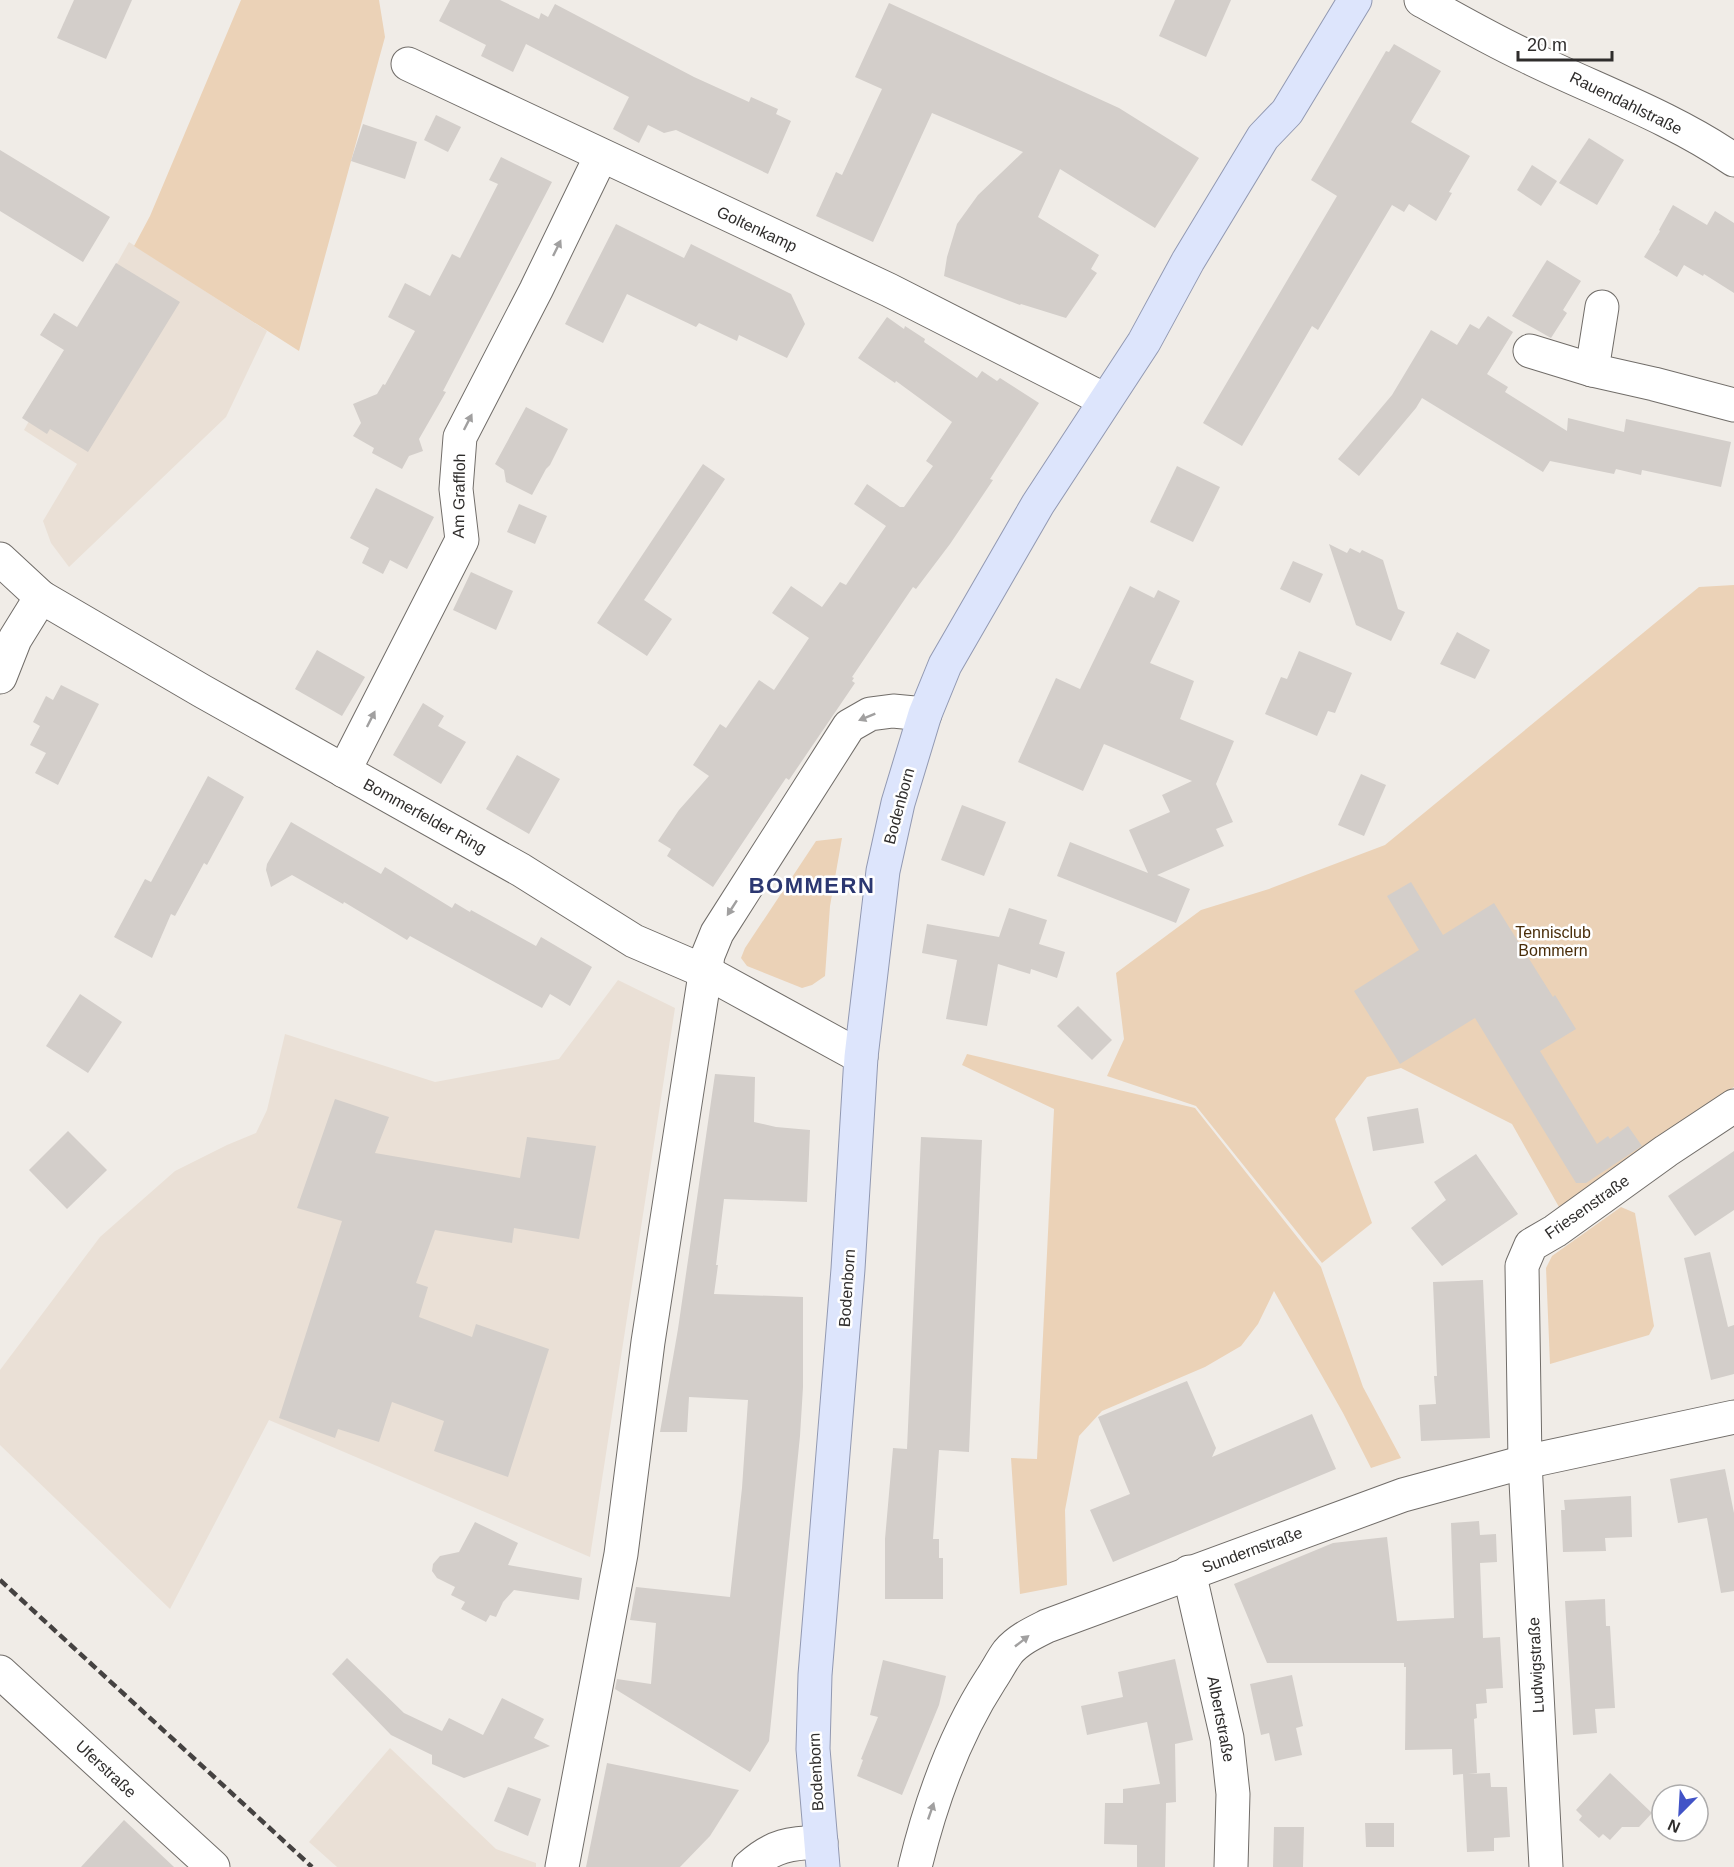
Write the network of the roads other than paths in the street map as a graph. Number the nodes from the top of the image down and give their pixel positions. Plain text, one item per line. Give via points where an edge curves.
1 (1355, 0) edge
2 (1421, 0) edge
3 (408, 63) dead end
4 (601, 156) junction
5 (1734, 160) edge
6 (1602, 307) dead end
7 (1530, 351) dead end
8 (1592, 370) junction
9 (1104, 400) junction
10 (1734, 405) edge
11 (0, 559) edge
12 (41, 597) junction
13 (0, 677) edge
14 (925, 714) junction
15 (344, 771) junction
16 (706, 972) junction
17 (861, 1057) junction
18 (1734, 1106) edge
19 (1734, 1417) edge
20 (1526, 1462) junction
21 (1190, 1572) junction
22 (0, 1672) edge
23 (822, 1855) edge
24 (213, 1867) edge
25 (562, 1867) edge
26 (749, 1867) edge
27 (915, 1867) edge
28 (1231, 1867) edge
29 (1546, 1867) edge

1 - 9 main road, Bodenborn via 1287,112 1263,137 1144,342
2 - 5 street, Rauendahlstraße via 1525,56 1668,122
3 - 4 street, Goltenkamp
4 - 9 street, Goltenkamp via 889,290
15 -> 4 street, Am Graffloh via 462,540 456,489 460,437
6 - 8 street
7 - 8 street
8 - 10 street
9 - 14 main road, Bodenborn via 1038,504 945,665
11 - 12 street, Bommerfelder Ring
12 - 13 street via 15,639
12 - 15 street, Bommerfelder Ring
14 -> 16 street via 870,714 849,726 717,933
14 - 17 main road, Bodenborn via 898,803 883,871
15 - 16 street, Bommerfelder Ring via 521,870 634,941
16 - 17 street, Bommerfelder Ring
16 - 25 street via 648,1342 621,1554
17 - 23 main road, Bodenborn via 815,1675 813,1749
18 - 20 street, Friesenstraße via 1531,1245 1522,1266
19 - 20 street, Sundernstraße
20 - 21 street, Sundernstraße via 1403,1495
20 - 29 street, Ludwigstraße
27 -> 21 street, Sundernstraße via 948,1761 979,1698 1009,1651 1026,1636 1047,1626
21 - 28 street, Albertstraße via 1231,1766
22 - 24 street, Uferstraße
23 - 26 street via 792,1843

